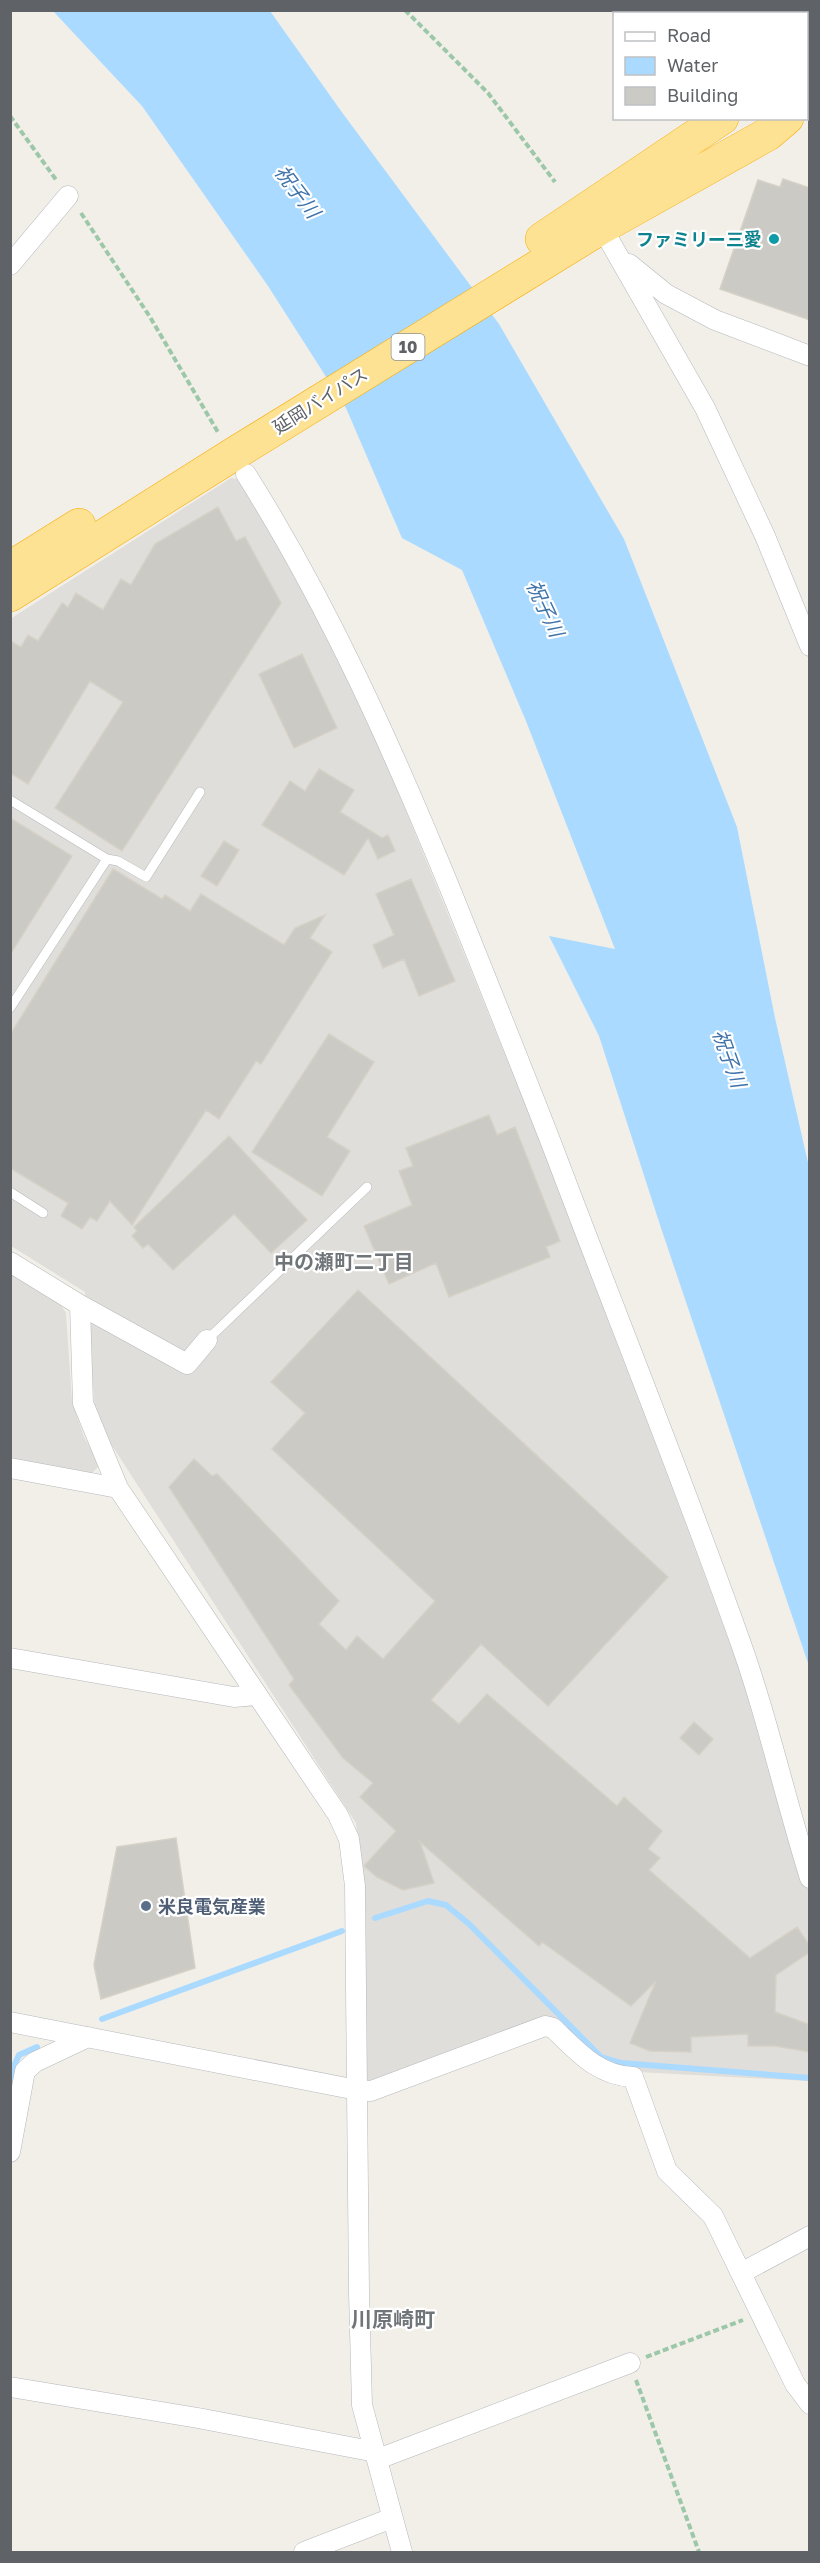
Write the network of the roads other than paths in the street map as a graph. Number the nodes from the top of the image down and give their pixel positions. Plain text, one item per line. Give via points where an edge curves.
1 (719, 120) edge
2 (785, 120) edge
3 (62, 189) road end
4 (585, 224) junction
5 (619, 256) junction
6 (10, 265) edge
7 (810, 356) edge
8 (232, 449) junction
9 (10, 568) edge
10 (10, 595) edge
11 (810, 646) edge
12 (200, 792) dead end
13 (10, 800) edge
14 (107, 859) junction
15 (12, 1003) edge
16 (367, 1187) dead end
17 (10, 1192) edge
18 (43, 1214) dead end
19 (10, 1262) edge
20 (80, 1305) junction
21 (207, 1340) joint
22 (10, 1468) edge
23 (118, 1488) junction
24 (10, 1658) edge
25 (257, 1695) junction
26 (810, 1878) edge
27 (10, 2022) edge
28 (88, 2037) junction
29 (357, 2090) junction
30 (10, 2152) edge
31 (810, 2236) edge
32 (741, 2273) junction
33 (630, 2363) road end
34 (10, 2387) edge
35 (810, 2404) edge
36 (377, 2456) junction
37 (392, 2518) junction
38 (304, 2553) edge
39 (402, 2553) edge

1 - 4 highway, 延岡バイパス / 10
2 - 4 highway, 延岡バイパス / 10 via 768,134
3 - 6 street
4 - 5 street
4 - 8 highway, 延岡バイパス / 10
5 - 7 street via 676,300 716,320
5 - 11 street via 705,408 765,536
8 - 9 highway, 延岡バイパス / 10
8 - 10 highway, 延岡バイパス / 10
8 - 26 street via 319,598 358,679 417,809 514,1047 737,1632
12 - 14 lane via 146,877
13 - 14 lane
14 - 15 lane
16 - 21 lane
17 - 18 lane
19 - 20 street
20 - 21 street via 187,1364
20 - 23 street via 83,1403
22 - 23 street
23 - 25 street
24 - 25 street via 234,1697
25 - 29 street via 338,1815 349,1839 355,1886
27 - 28 street
28 - 29 street
28 - 30 street via 35,2062 25,2071
29 - 32 street via 371,2091 545,2026 553,2028 591,2064 617,2076 633,2077 667,2171 713,2217
29 - 36 street via 362,2405
31 - 32 street
32 - 35 street via 795,2384
33 - 36 street
34 - 36 street via 198,2418
36 - 37 street
37 - 38 street
37 - 39 street

